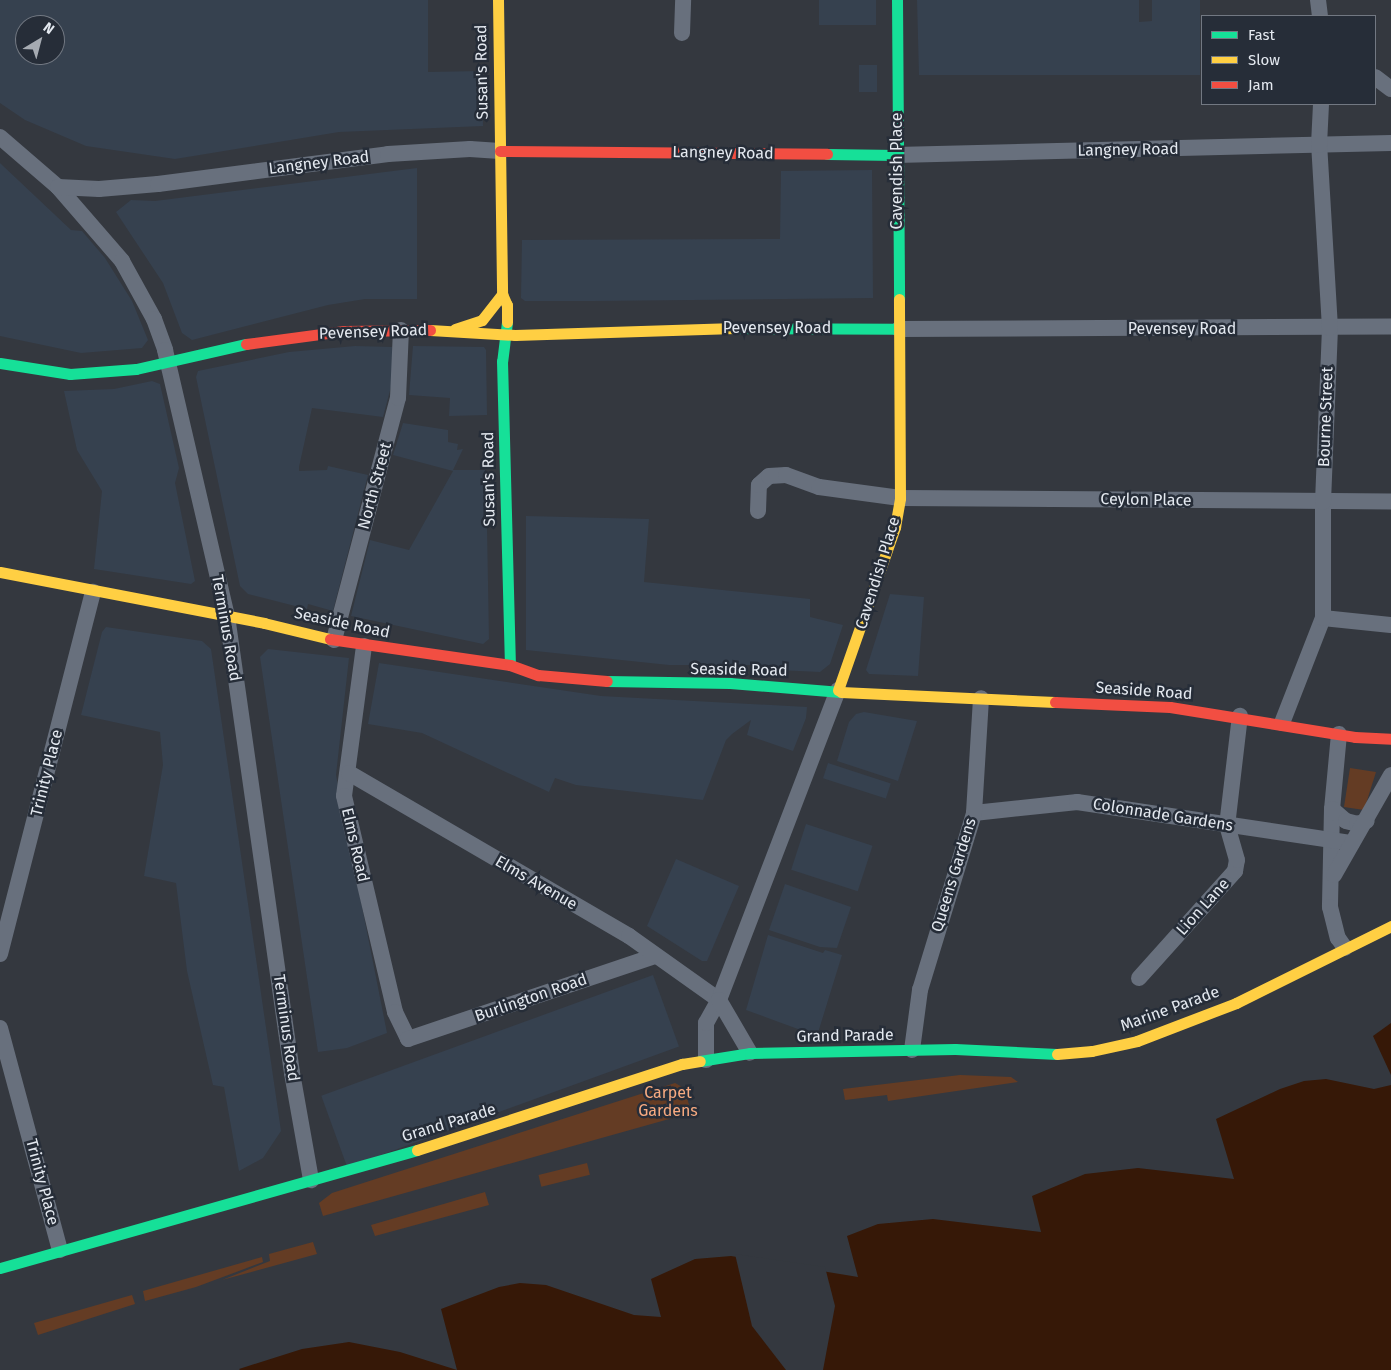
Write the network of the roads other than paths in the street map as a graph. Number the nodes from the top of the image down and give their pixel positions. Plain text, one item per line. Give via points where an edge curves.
1 (498, 0) edge
2 (683, 0) edge
3 (897, 0) edge
4 (1318, 0) edge
5 (1320, 15) edge
6 (682, 34) dead end
7 (1376, 78) edge
8 (1391, 89) edge
9 (1320, 105) edge
10 (0, 137) edge
11 (1391, 143) edge
12 (1319, 145) junction
13 (500, 151) junction
14 (896, 155) junction
15 (58, 187) junction
16 (502, 294) junction
17 (1391, 326) edge
18 (1330, 328) junction
19 (898, 329) junction
20 (401, 330) junction
21 (454, 330) junction
22 (507, 334) junction
23 (0, 363) edge
24 (167, 364) junction
25 (900, 498) junction
26 (1391, 501) edge
27 (1323, 502) junction
28 (758, 511) dead end
29 (0, 572) edge
30 (93, 592) junction
31 (227, 616) junction
32 (1323, 618) junction
33 (1391, 625) edge
34 (334, 640) junction
35 (364, 646) junction
36 (510, 665) junction
37 (838, 690) junction
38 (981, 698) junction
39 (1240, 716) junction
40 (1282, 723) junction
41 (1339, 734) junction
42 (1391, 739) edge
43 (349, 773) junction
44 (1391, 775) edge
45 (1332, 809) junction
46 (974, 813) junction
47 (1367, 821) junction
48 (1227, 826) junction
49 (1332, 838) junction
50 (1352, 843) junction
51 (1333, 877) junction
52 (1391, 926) edge
53 (1345, 948) junction
54 (0, 954) edge
55 (654, 956) junction
56 (1139, 978) dead end
57 (719, 1000) junction
58 (0, 1028) edge
59 (408, 1039) joint
60 (912, 1050) junction
61 (750, 1053) junction
62 (706, 1060) junction
63 (311, 1180) junction
64 (60, 1250) junction
65 (0, 1268) edge

1 - 13 main road, Susan's Road
2 - 6 street
3 - 14 main road, Cavendish Place
4 - 5 street
7 - 8 street
9 - 12 street, Bourne Street
10 - 15 street, Terminus Road
11 - 12 street, Langney Road
12 - 14 street, Langney Road
12 - 18 street, Bourne Street
13 - 14 main road, Langney Road
13 - 15 street, Langney Road via 470,149 388,154 158,184 99,189
13 - 16 main road, Susan's Road
14 - 19 main road, Cavendish Place
15 - 24 street, Terminus Road via 122,260 154,319
16 - 21 main road via 482,320
16 - 22 main road, Susan's Road via 507,305
17 - 18 street, Pevensey Road
18 - 19 street, Pevensey Road
18 - 27 street, Bourne Street
19 - 22 main road, Pevensey Road via 766,327
19 - 25 main road, Cavendish Place
20 - 21 main road, Pevensey Road
20 - 24 main road, Pevensey Road via 298,335
20 - 34 street, North Street via 398,398
21 - 22 main road, Pevensey Road
22 - 36 main road, Susan's Road via 502,361
23 - 24 main road, Pevensey Road via 70,374
24 - 31 street, Terminus Road
25 - 27 street, Ceylon Place
25 - 28 street, Ceylon Place via 819,488 786,475 769,476 759,485
25 - 37 main road, Cavendish Place via 895,527
26 - 27 street, Ceylon Place
27 - 32 street, Bourne Street
29 - 30 main road, Seaside Road
30 - 31 main road, Seaside Road
30 - 54 street, Trinity Place
31 - 34 main road, Seaside Road
31 - 63 street, Terminus Road via 292,1073
32 - 33 street
32 - 40 street, Bourne Street
34 - 35 main road, Seaside Road
35 - 36 main road, Seaside Road
35 - 43 street, Elms Road
36 - 37 main road, Seaside Road via 538,675 640,684 730,683
37 - 38 main road, Seaside Road via 860,694
37 - 57 street, Cavendish Place
38 - 39 main road, Seaside Road via 1170,707
38 - 46 street, Queens Gardens
39 - 40 main road, Seaside Road
39 - 48 street
40 - 41 main road, Seaside Road
41 - 42 main road, Seaside Road
41 - 45 street
43 - 55 street, Elms Avenue via 629,936
43 - 59 street, Elms Road via 345,786 346,805 395,1012
44 - 47 street
45 - 47 street via 1346,821 1357,824
45 - 49 street
46 - 48 street, Colonnade Gardens via 1077,802
46 - 60 street, Queens Gardens via 920,990
47 - 50 street
48 - 49 street, Colonnade Gardens
48 - 56 street, Lion Lane via 1237,860 1235,871
49 - 50 street, Colonnade Gardens
49 - 51 street
50 - 51 street
51 - 53 street via 1330,907 1338,938
52 - 53 main road, Marine Parade
53 - 60 main road, Marine Parade via 1236,1003 1137,1041 1092,1051 1055,1054
55 - 57 street, Elms Avenue
55 - 59 street, Burlington Road
57 - 61 street
57 - 62 street, Cavendish Place via 706,1023
58 - 64 street, Trinity Place
60 - 61 main road, Grand Parade
61 - 62 main road, Grand Parade
62 - 63 main road, Grand Parade via 682,1064 458,1138
63 - 64 main road, Grand Parade
64 - 65 main road, Grand Parade

